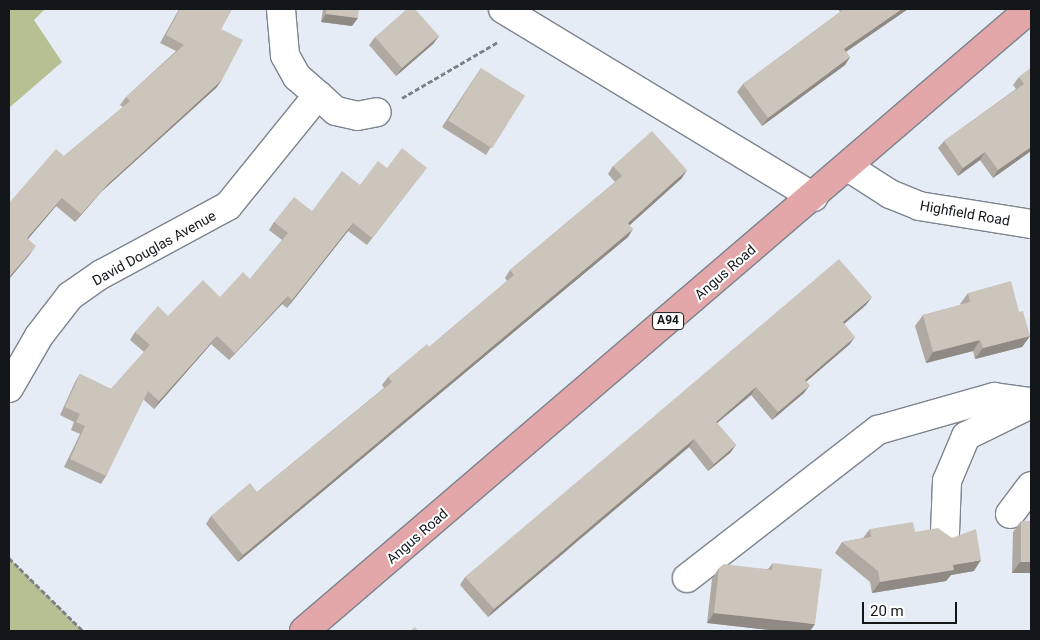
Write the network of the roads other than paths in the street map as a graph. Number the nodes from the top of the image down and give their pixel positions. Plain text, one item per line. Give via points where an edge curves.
1 (281, 9) edge
2 (503, 9) edge
3 (1030, 9) edge
4 (318, 95) junction
5 (378, 112) road end
6 (848, 167) junction
7 (813, 197) junction
8 (1031, 224) edge
9 (9, 388) edge
10 (1031, 403) edge
11 (1031, 486) edge
12 (1010, 514) dead end
13 (945, 533) edge
14 (687, 578) dead end
15 (304, 631) edge

1 - 4 street via 285,55 297,77
2 - 7 street
3 - 6 main road, Angus Road / A94
4 - 5 street via 336,111 357,116
4 - 9 street, David Douglas Avenue via 228,206 102,274 70,296 39,336
6 - 7 main road, Angus Road / A94
6 - 8 street, Highfield Road via 890,194 919,206
7 - 15 main road, Angus Road / A94
10 - 13 street via 966,436 946,481
10 - 14 street via 994,397 878,430
11 - 12 street

